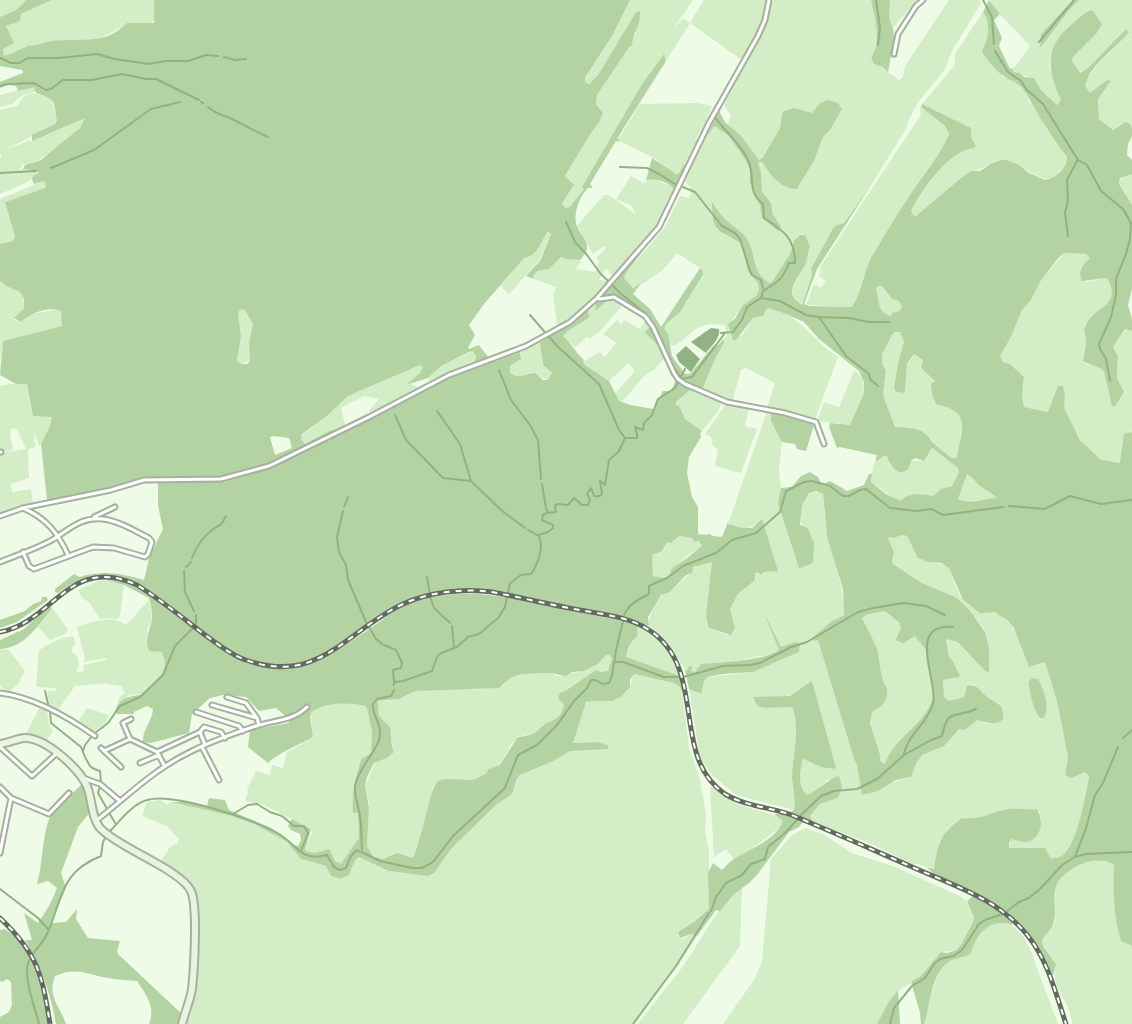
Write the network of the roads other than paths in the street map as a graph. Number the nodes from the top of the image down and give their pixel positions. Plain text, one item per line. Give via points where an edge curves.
1 (769, 0) edge
2 (923, 0) edge
3 (894, 54) dead end
4 (597, 298) junction
5 (824, 444) dead end
6 (115, 507) dead end
7 (23, 508) junction
8 (103, 513) junction
9 (0, 516) edge
10 (90, 519) junction
11 (104, 519) junction
12 (58, 535) junction
13 (23, 552) junction
14 (68, 555) junction
15 (0, 562) edge
16 (0, 693) edge
17 (227, 697) dead end
18 (212, 705) dead end
19 (307, 707) dead end
20 (196, 712) dead end
21 (257, 718) junction
22 (131, 719) dead end
23 (259, 725) junction
24 (243, 731) junction
25 (200, 732) junction
26 (95, 736) dead end
27 (225, 738) junction
28 (130, 739) junction
29 (0, 746) edge
30 (204, 746) junction
31 (57, 754) junction
32 (158, 754) junction
33 (140, 763) dead end
34 (164, 765) junction
35 (121, 767) dead end
36 (83, 778) junction
37 (219, 780) dead end
38 (0, 787) edge
39 (69, 793) dead end
40 (11, 798) junction
41 (120, 801) junction
42 (96, 821) junction
43 (0, 853) edge
44 (182, 1024) edge

1 - 4 street via 758,36 659,227
2 - 3 street via 898,34
4 - 5 street via 614,297 645,316 685,384 727,402 816,422
4 - 7 street via 574,319 531,344 449,375 276,463 228,478 148,479
6 - 8 street
7 - 9 street
7 - 12 street via 44,519
8 - 10 street
8 - 11 street
10 - 11 street
10 - 12 street
11 - 14 street via 149,538 147,555 104,546
12 - 13 street
12 - 14 street
13 - 14 street via 34,569
13 - 15 street
16 - 26 street via 62,714
17 - 21 street via 246,703
18 - 21 street
19 - 23 street via 289,719
20 - 24 street
21 - 23 street
22 - 28 street via 123,723
23 - 24 street
24 - 27 street
25 - 27 street via 204,727
25 - 30 street
25 - 32 street
27 - 30 street
28 - 32 street
28 - 35 street via 102,750
29 - 31 main road via 28,739
29 - 31 street via 32,776
30 - 34 street
30 - 37 street
31 - 36 main road
32 - 33 street
32 - 34 street
34 - 41 street
36 - 41 street
36 - 42 main road
38 - 40 street
39 - 40 street via 49,814
40 - 43 street
41 - 42 street
42 - 44 main road via 191,891 193,975

